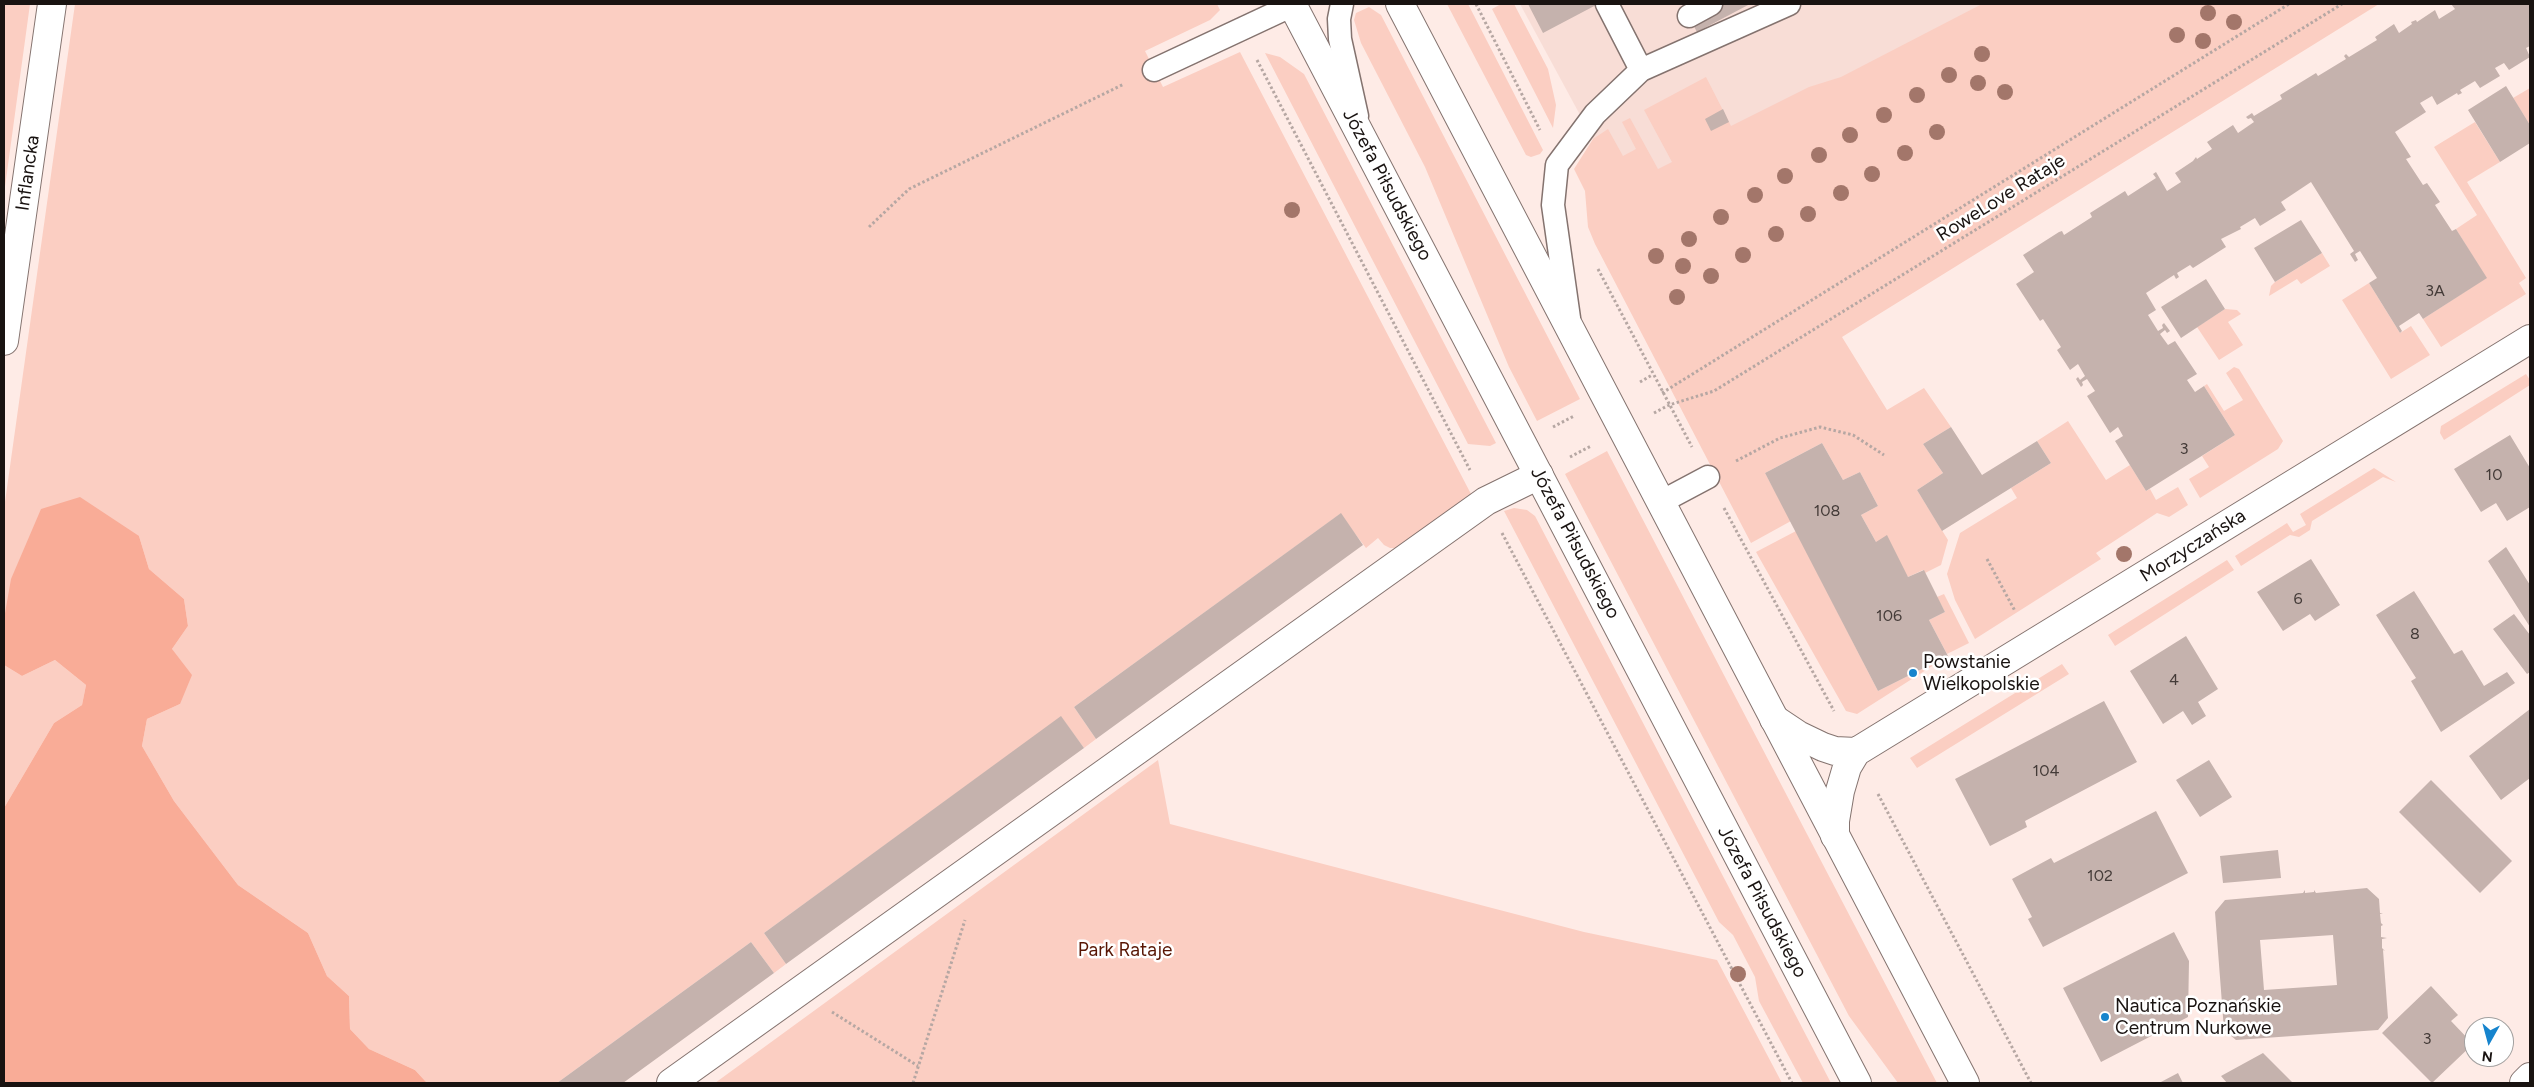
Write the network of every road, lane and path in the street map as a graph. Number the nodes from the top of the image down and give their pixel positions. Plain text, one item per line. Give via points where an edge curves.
1 (52, 4) edge
2 (1292, 4) edge
3 (1342, 4) edge
4 (1400, 4) edge
5 (1476, 4) edge
6 (1608, 4) edge
7 (1711, 4) edge
8 (1789, 4) edge
9 (2289, 4) edge
10 (2342, 4) edge
11 (1688, 16) dead end
12 (1240, 28) junction
13 (1154, 70) joint
14 (1641, 70) junction
15 (1362, 137) junction
16 (1558, 165) junction
17 (869, 227) dead end
18 (1596, 265) dead end
19 (1571, 331) junction
20 (2530, 339) edge
21 (4, 342) edge
22 (1652, 375) junction
23 (1662, 393) junction
24 (1607, 399) junction
25 (1669, 405) junction
26 (1522, 443) junction
27 (1884, 455) dead end
28 (1470, 470) junction
29 (1539, 475) junction
30 (1708, 477) junction
31 (1486, 501) junction
32 (1661, 502) junction
33 (1987, 559) dead end
34 (2033, 644) junction
35 (1774, 719) junction
36 (1856, 752) junction
37 (1835, 836) junction
38 (966, 916) dead end
39 (799, 992) junction
40 (918, 1066) junction
41 (2530, 1077) edge
42 (671, 1083) edge
43 (913, 1083) edge
44 (1792, 1083) edge
45 (1857, 1083) edge
46 (1965, 1083) edge
47 (2031, 1083) edge
48 (2524, 1083) edge

1 - 21 street, Inflancka
2 - 12 lane
2 - 15 street, Józefa Piłsudskiego
3 - 15 lane via 1340,39
4 - 19 street
5 - 16 path
6 - 14 lane
7 - 11 lane
8 - 14 lane
9 - 23 path
10 - 25 path, RoweLove Rataje via 1714,391
12 - 13 lane
12 - 28 path
13 - 17 path via 910,189
14 - 16 lane via 1595,114
15 - 26 street, Józefa Piłsudskiego
16 - 19 lane via 1553,205
18 - 22 path
19 - 24 street
20 - 34 street, Morzyczańska
22 - 23 path
22 - 24 path
23 - 25 path
24 - 26 path
24 - 32 street
25 - 30 path
26 - 28 path
26 - 29 street, Józefa Piłsudskiego
27 - 30 path via 1853,435 1820,427 1780,438
28 - 31 path
29 - 31 street
29 - 45 street, Józefa Piłsudskiego
30 - 32 lane
30 - 36 path
31 - 39 street
31 - 44 path
32 - 35 street
33 - 34 path
34 - 36 street, Morzyczańska
35 - 36 street via 1823,747
35 - 37 street
36 - 37 street via 1847,767 1840,791
36 - 47 path
37 - 46 street
38 - 40 path
39 - 40 path
39 - 42 street
40 - 43 path
41 - 48 street

